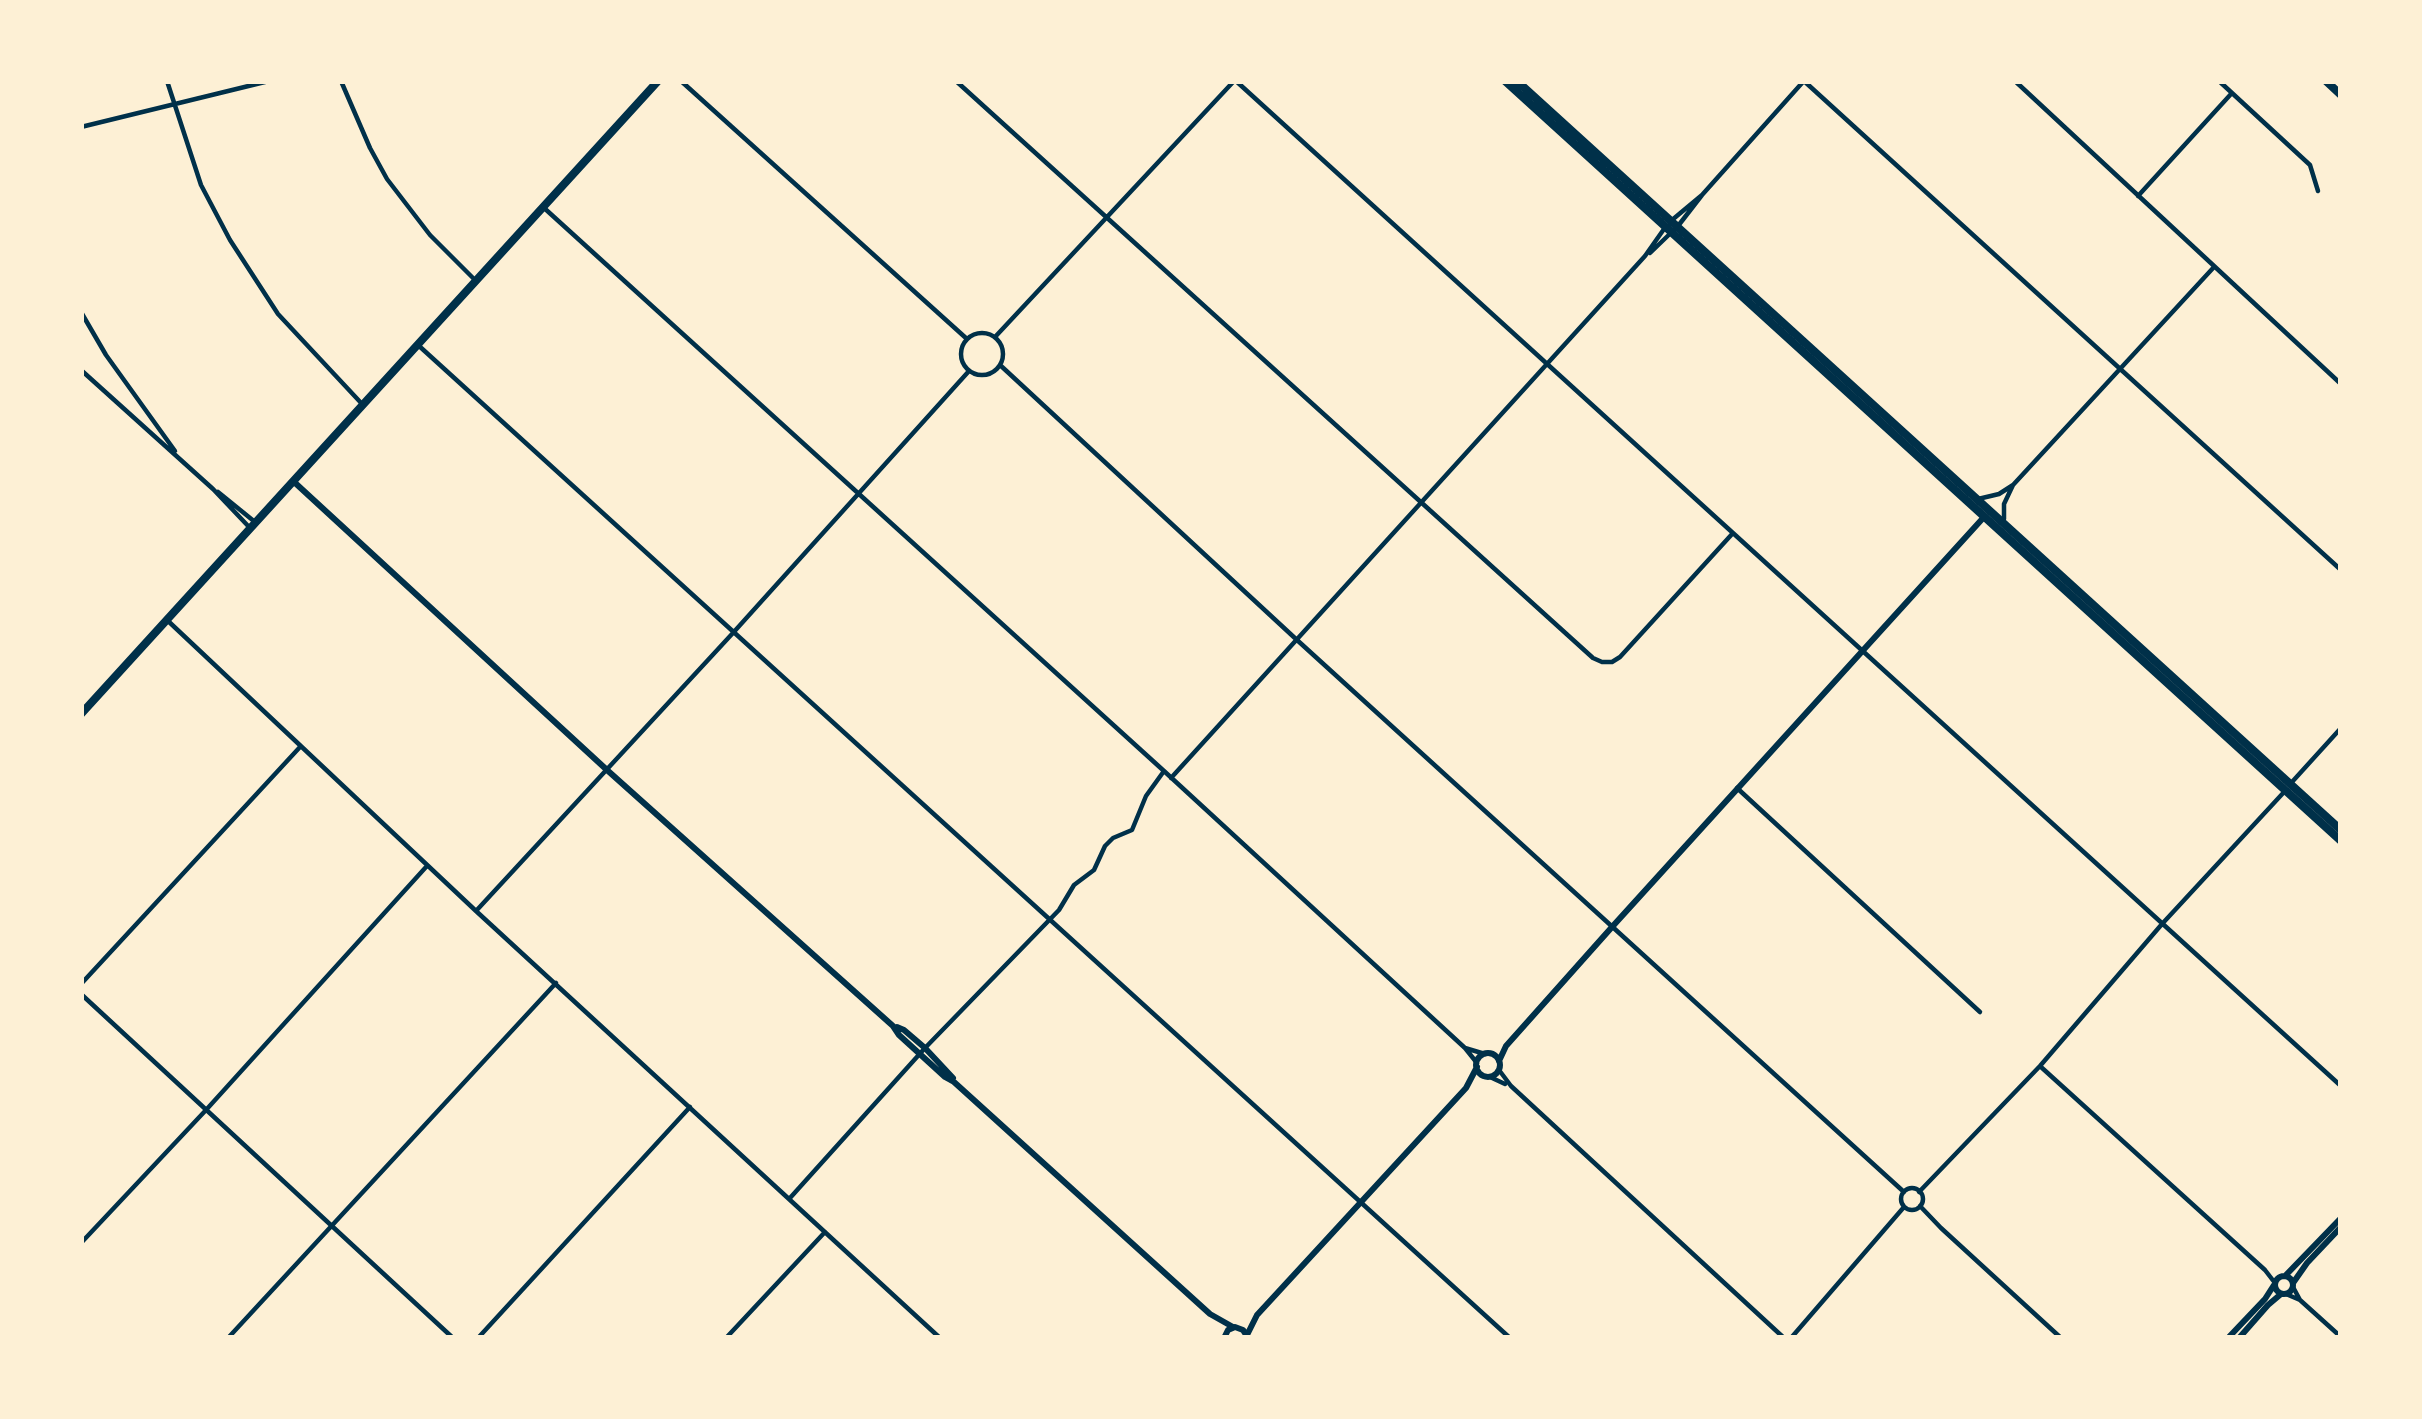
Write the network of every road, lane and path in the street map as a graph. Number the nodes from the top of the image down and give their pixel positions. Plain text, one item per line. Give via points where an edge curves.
1 (166, 81) edge
2 (268, 81) edge
3 (341, 81) edge
4 (658, 81) edge
5 (682, 81) edge
6 (956, 81) edge
7 (1235, 81) edge
8 (1505, 81) edge
9 (1517, 81) edge
10 (1804, 81) edge
11 (2219, 81) edge
12 (2326, 81) edge
13 (2017, 82) edge
14 (2232, 92) junction
15 (2341, 95) edge
16 (172, 105) junction
17 (81, 127) edge
18 (2318, 191) dead end
19 (2138, 196) junction
20 (543, 207) junction
21 (1106, 218) junction
22 (1672, 226) junction
23 (2214, 267) junction
24 (476, 281) junction
25 (81, 312) edge
26 (995, 337) junction
27 (967, 339) junction
28 (418, 344) junction
29 (1000, 365) junction
30 (1547, 365) junction
31 (2119, 368) junction
32 (81, 370) edge
33 (969, 370) junction
34 (2341, 384) edge
35 (363, 405) junction
36 (181, 460) junction
37 (293, 481) junction
38 (2013, 485) junction
39 (856, 494) junction
40 (1978, 499) junction
41 (1421, 503) junction
42 (1987, 513) junction
43 (2005, 524) junction
44 (252, 525) junction
45 (1733, 533) junction
46 (2341, 570) edge
47 (166, 620) junction
48 (733, 634) junction
49 (1297, 640) junction
50 (1862, 651) junction
51 (81, 714) edge
52 (2341, 728) edge
53 (300, 747) junction
54 (607, 770) junction
55 (1164, 771) junction
56 (1172, 778) junction
57 (2288, 787) junction
58 (1737, 788) junction
59 (2341, 830) edge
60 (2341, 841) edge
61 (428, 866) junction
62 (476, 911) junction
63 (1049, 920) junction
64 (2162, 924) junction
65 (1612, 927) junction
66 (556, 983) junction
67 (81, 984) edge
68 (81, 994) edge
69 (1980, 1012) dead end
70 (1506, 1046) junction
71 (1465, 1048) junction
72 (922, 1051) junction
73 (1487, 1054) junction
74 (1477, 1065) junction
75 (1499, 1065) junction
76 (2039, 1066) junction
77 (1488, 1076) junction
78 (1510, 1086) junction
79 (2341, 1086) edge
80 (1466, 1088) junction
81 (690, 1107) junction
82 (206, 1110) junction
83 (1904, 1192) junction
84 (1919, 1192) junction
85 (790, 1198) junction
86 (1360, 1203) junction
87 (1920, 1206) junction
88 (1904, 1207) junction
89 (2341, 1218) edge
90 (332, 1226) junction
91 (2341, 1227) edge
92 (825, 1232) junction
93 (81, 1243) edge
94 (2279, 1280) junction
95 (2293, 1285) junction
96 (2284, 1294) junction
97 (2300, 1300) junction
98 (1210, 1314) junction
99 (1257, 1315) junction
100 (1234, 1327) junction
101 (1225, 1337) edge
102 (1247, 1337) edge
103 (2341, 1337) edge
104 (228, 1338) edge
105 (453, 1338) edge
106 (478, 1338) edge
107 (726, 1338) edge
108 (940, 1338) edge
109 (1510, 1338) edge
110 (1788, 1338) edge
111 (2061, 1338) edge
112 (2228, 1338) edge
113 (2239, 1338) edge

1 - 16 street
2 - 16 street
3 - 24 street via 387,179
4 - 20 main road
5 - 27 street
6 - 21 street
7 - 21 street
7 - 30 street
8 - 22 main road
9 - 22 main road
10 - 22 street
10 - 31 street
11 - 14 street
12 - 15 main road
13 - 19 street
14 - 18 street via 2309,165
14 - 19 street
16 - 17 street
16 - 35 street via 202,184 259,286
19 - 23 street
20 - 24 main road
20 - 39 street
21 - 26 street
21 - 41 street
22 - 30 street
22 - 40 main road
22 - 42 main road
23 - 31 street
23 - 34 street
24 - 28 main road
25 - 36 street
26 - 27 street
26 - 29 street
27 - 33 street via 961,349
28 - 35 main road
28 - 48 street
29 - 33 street via 983,375
29 - 49 street
30 - 41 street
30 - 45 street
31 - 38 street
31 - 46 street
32 - 36 street
33 - 39 street
35 - 37 main road
36 - 44 street
37 - 44 main road
37 - 54 main road
38 - 40 street
38 - 43 street
39 - 48 street
39 - 55 street
40 - 42 main road
41 - 45 street via 1603,662 1620,657
41 - 49 street
42 - 43 main road
42 - 50 main road
42 - 57 main road
43 - 57 main road
44 - 47 main road
45 - 50 street
47 - 51 main road
47 - 53 street
48 - 54 street
48 - 63 street
49 - 56 street
49 - 65 street
50 - 58 main road
50 - 64 street
52 - 57 street
53 - 61 street
53 - 67 street
54 - 62 street
54 - 72 main road
55 - 56 street
55 - 63 street via 1135,826 1113,838
56 - 71 street
57 - 59 main road
57 - 60 main road
57 - 64 street
58 - 65 main road
58 - 69 street
61 - 62 street
61 - 82 street
62 - 66 street
63 - 72 street
63 - 86 street
64 - 76 street
64 - 79 street
65 - 70 main road
65 - 83 street
66 - 81 street
66 - 90 street
68 - 82 street
70 - 73 main road
70 - 75 main road
71 - 73 street
71 - 74 street
72 - 85 street
72 - 98 main road
73 - 74 main road
73 - 75 main road
74 - 77 main road
74 - 80 main road
75 - 77 main road
75 - 78 street
76 - 84 street
76 - 94 street
77 - 78 street
77 - 80 main road
78 - 110 street
80 - 86 main road
81 - 85 street
81 - 106 street
82 - 90 street
82 - 93 street
83 - 84 street
83 - 88 street
84 - 87 street
85 - 92 street
86 - 99 main road
86 - 109 street
87 - 88 street
87 - 111 street
88 - 110 street
89 - 94 main road
90 - 104 street
90 - 105 street
91 - 95 main road
92 - 107 street
92 - 108 street
94 - 95 main road
94 - 96 main road
94 - 112 main road
95 - 96 main road
95 - 97 street
96 - 97 street
96 - 113 main road
97 - 103 street
98 - 100 main road
98 - 101 main road
99 - 100 main road
99 - 102 main road
100 - 101 main road
100 - 102 main road

